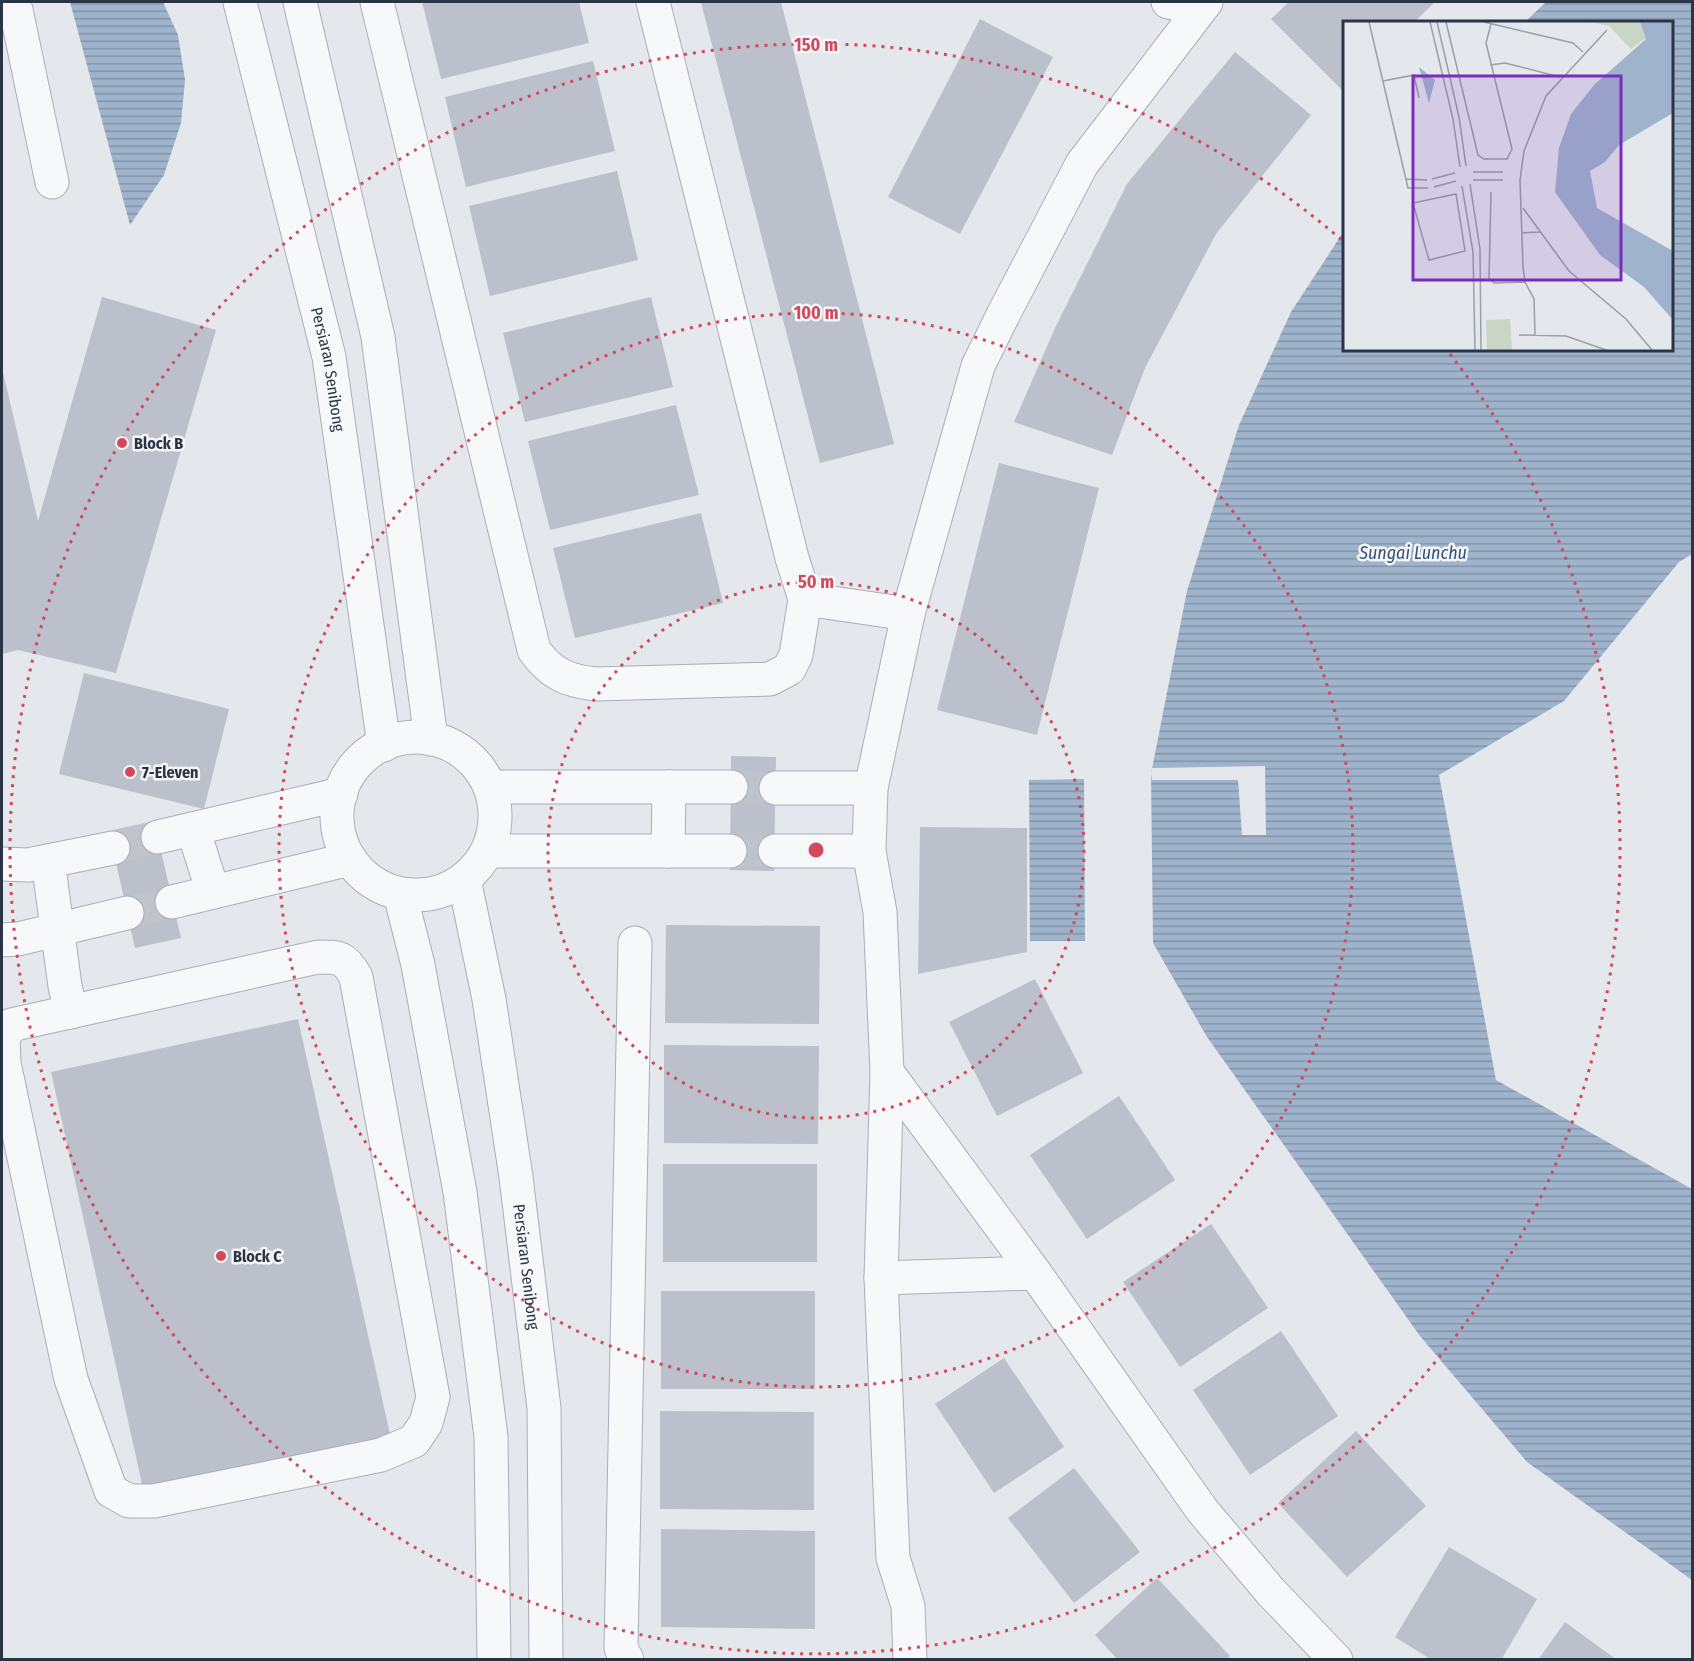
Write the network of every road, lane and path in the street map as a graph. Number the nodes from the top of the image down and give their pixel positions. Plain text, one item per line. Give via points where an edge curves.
1 (12, 2) edge
2 (240, 2) edge
3 (300, 2) edge
4 (377, 2) edge
5 (653, 2) edge
6 (1191, 4) edge
7 (52, 182) dead end
8 (806, 599) junction
9 (908, 614) junction
10 (431, 739) junction
11 (384, 745) junction
12 (490, 787) junction
13 (669, 787) junction
14 (731, 787) tunnel mouth
15 (776, 788) tunnel mouth
16 (871, 788) junction
17 (341, 794) junction
18 (193, 829) junction
19 (158, 837) tunnel mouth
20 (113, 848) tunnel mouth
21 (488, 851) junction
22 (668, 851) junction
23 (730, 851) tunnel mouth
24 (775, 851) tunnel mouth
25 (869, 851) junction
26 (350, 859) junction
27 (48, 861) junction
28 (2, 864) edge
29 (464, 879) junction
30 (213, 892) junction
31 (400, 894) junction
32 (172, 903) tunnel mouth
33 (127, 913) tunnel mouth
34 (59, 929) junction
35 (2, 940) edge
36 (635, 943) dead end
37 (71, 1012) junction
38 (887, 1072) junction
39 (1035, 1273) junction
40 (881, 1278) junction
41 (494, 1659) edge
42 (546, 1659) edge
43 (627, 1659) edge
44 (910, 1659) edge
45 (1336, 1659) edge

1 - 7 street
2 - 11 street, Persiaran Senibong via 329,357
3 - 10 street via 378,337
4 - 8 street via 534,650 545,665 579,682 770,679 789,669 796,655
5 - 8 street via 792,558
6 - 9 street via 1082,164 978,366
8 - 9 street
9 - 16 street
10 - 11 street via 399,739
10 - 12 street via 456,748 476,764
11 - 17 street via 363,758 347,777
12 - 13 street
12 - 21 street via 496,808 495,831
13 - 14 street
13 - 22 street
15 - 16 street
16 - 25 street
17 - 18 street
17 - 26 street via 337,825
18 - 19 street
18 - 30 street
20 - 27 street
21 - 22 street
21 - 29 street
22 - 23 street
24 - 25 street
25 - 38 street via 880,912
26 - 30 street
26 - 31 street via 376,885
27 - 28 street
27 - 34 street
29 - 31 street via 451,888 426,895
29 - 42 street, Persiaran Senibong via 489,999 516,1177 544,1408
30 - 32 street
31 - 41 street via 418,965 460,1192 491,1437
33 - 34 street
34 - 35 street
34 - 37 street
36 - 43 street via 621,1647
37 - 37 street via 12,1025 3,1038 4,1063 71,1379 111,1491 129,1502 154,1501 381,1455 414,1441 426,1423 433,1397 356,977 348,962 318,957
38 - 39 street
38 - 40 street
39 - 40 street
39 - 45 street via 1202,1510 1271,1592
40 - 44 street via 893,1558 908,1606

